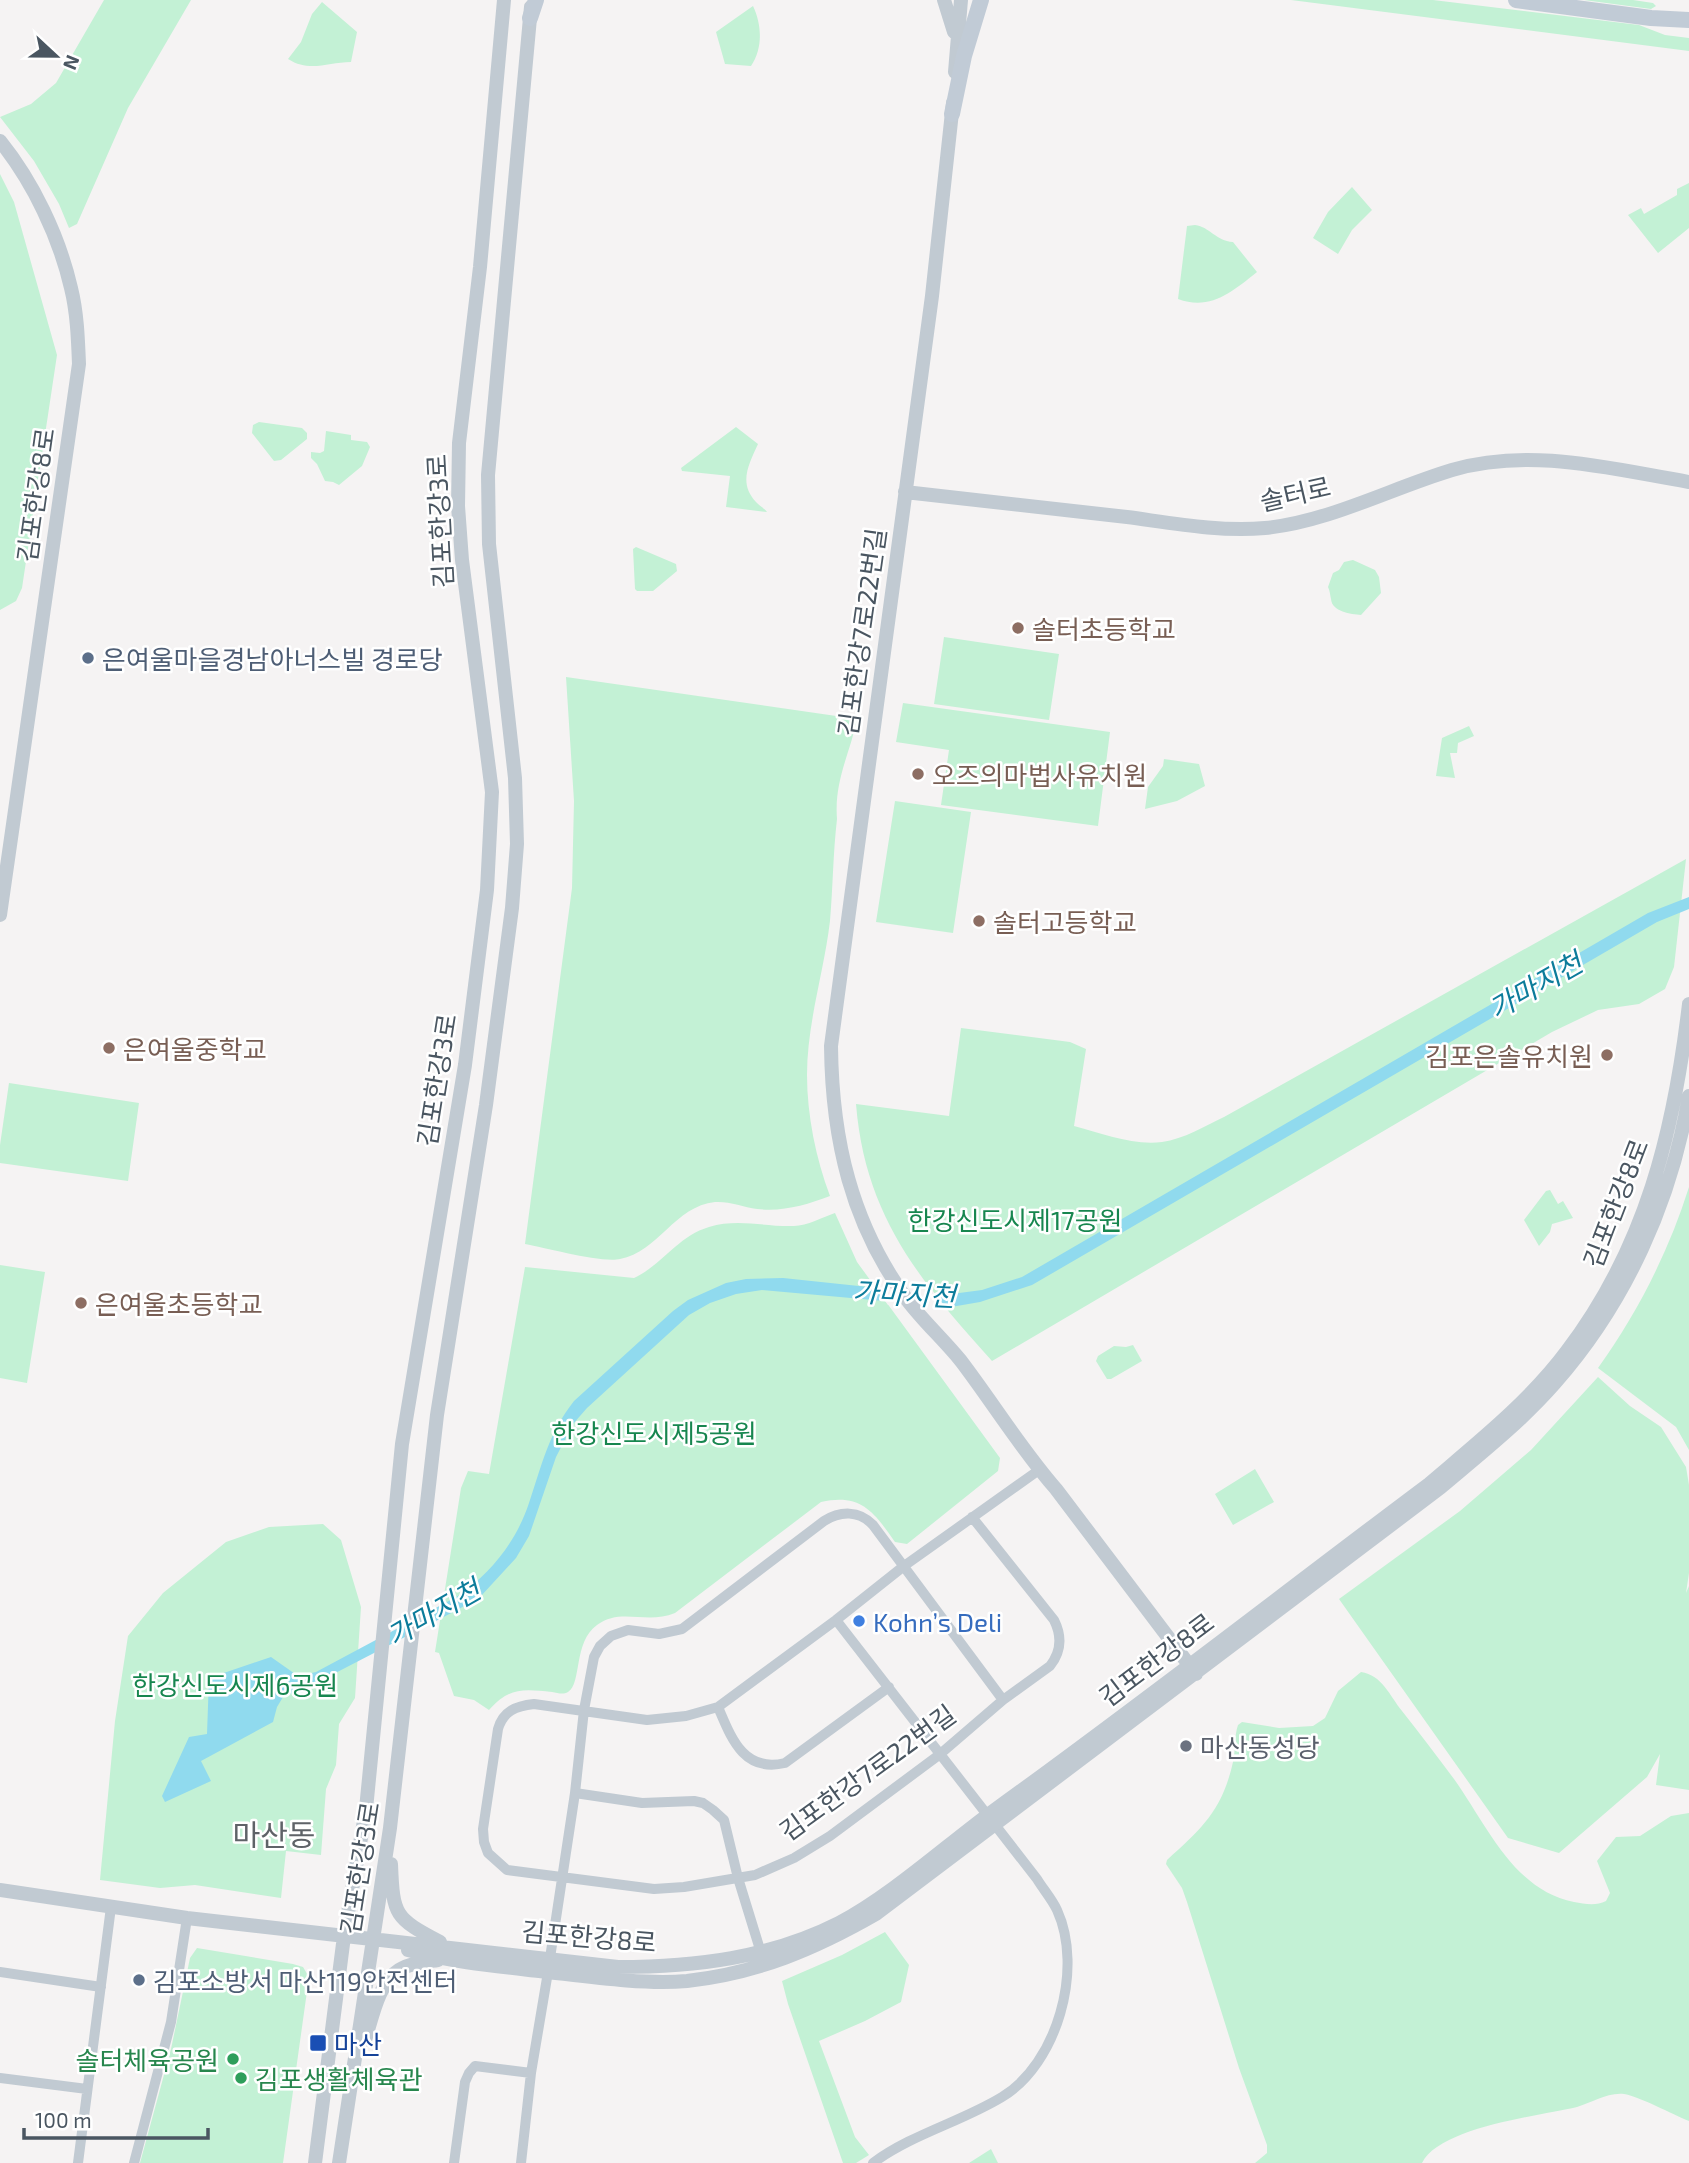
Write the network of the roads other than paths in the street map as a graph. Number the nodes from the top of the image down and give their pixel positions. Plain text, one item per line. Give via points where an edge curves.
1 (504, 0) edge
2 (534, 0) edge
3 (944, 0) edge
4 (961, 0) edge
5 (981, 0) edge
6 (1516, 0) edge
7 (530, 18) joint
8 (1651, 18) junction
9 (1689, 20) edge
10 (1689, 28) edge
11 (957, 45) junction
12 (952, 114) junction
13 (0, 141) edge
14 (1689, 482) edge
15 (905, 492) junction
16 (0, 915) edge
17 (1689, 1004) edge
18 (1689, 1096) edge
19 (1039, 1470) junction
20 (972, 1517) junction
21 (904, 1566) junction
22 (836, 1620) junction
23 (1192, 1670) junction
24 (889, 1687) junction
25 (1003, 1700) junction
26 (718, 1707) junction
27 (584, 1710) junction
28 (939, 1755) junction
29 (575, 1793) junction
30 (990, 1821) junction
31 (390, 1828) junction
32 (562, 1877) junction
33 (738, 1878) junction
34 (0, 1891) edge
35 (111, 1907) junction
36 (187, 1918) junction
37 (344, 1936) junction
38 (373, 1940) junction
39 (445, 1953) junction
40 (763, 1959) junction
41 (549, 1965) junction
42 (0, 1972) edge
43 (101, 1987) junction
44 (531, 2073) junction
45 (0, 2078) edge
46 (352, 2078) junction
47 (88, 2089) junction
48 (78, 2163) edge
49 (134, 2163) edge
50 (315, 2163) edge
51 (339, 2163) edge
52 (454, 2163) edge
53 (521, 2163) edge
54 (873, 2163) edge

1 - 37 street, 김포한강3로 via 460,443 458,506 492,792 487,890 464,1065 402,1444 366,1809
2 - 7 main road
3 - 11 street
4 - 11 street, 김포한강7로22번길
5 - 12 main road
6 - 8 main road
7 - 31 street, 김포한강3로 via 488,475 489,544 515,778 517,844 486,1105 438,1415
8 - 9 main road
8 - 10 street
11 - 12 street, 김포한강7로22번길
12 - 15 street, 김포한강7로22번길
13 - 16 street, 김포한강8로 via 26,177 65,263 79,363
14 - 15 street, 솔터로 via 1557,461 1509,460 1454,470 1301,521 1265,528 1185,525
15 - 19 street, 김포한강7로22번길 via 831,1046 835,1122 856,1205 884,1262
17 - 23 street, 김포한강8로 via 1671,1121 1645,1208 1614,1279 1566,1353 1485,1437
18 - 23 street, 김포한강8로 via 1673,1163 1642,1252 1602,1323 1553,1385 1499,1439 1440,1488
19 - 20 street, 김포한강7로22번길
19 - 23 street
20 - 21 street, 김포한강7로22번길
20 - 25 street, 김포한강7로22번길 via 1059,1631 1059,1651 1050,1666
21 - 22 street, 김포한강7로22번길
21 - 25 street
21 - 27 street via 870,1521 854,1514 834,1515 682,1629 660,1634 628,1630 611,1636 594,1657
22 - 24 street
22 - 26 street, 김포한강7로22번길
23 - 30 street, 김포한강8로
24 - 26 street via 776,1765 751,1760 738,1749
24 - 28 street
25 - 28 street, 김포한강7로22번길
26 - 27 street, 김포한강7로22번길 via 647,1720
27 - 29 street
27 - 32 street, 김포한강7로22번길 via 521,1705 501,1718 483,1829 488,1853 507,1870
28 - 30 street
28 - 33 street, 김포한강7로22번길 via 830,1836 794,1858
29 - 32 street
29 - 33 street via 642,1803 703,1803 724,1820
30 - 40 street, 김포한강8로 via 876,1914 828,1941
30 - 54 street via 1057,1910 1068,1966 1056,2027 1045,2051 1020,2084
31 - 38 street, 김포한강3로
31 - 39 street via 395,1909 401,1919
32 - 33 street, 김포한강7로22번길 via 654,1889
32 - 41 street
33 - 40 street
34 - 35 street, 김포한강8로
35 - 36 street, 김포한강8로
35 - 43 street
36 - 37 street, 김포한강8로
36 - 49 street via 171,2022
37 - 38 street, 김포한강8로
37 - 50 street, 김포한강3로
38 - 39 street, 김포한강8로
38 - 46 street, 김포한강3로
39 - 41 street, 김포한강8로
39 - 46 street via 393,1974 376,2006
40 - 41 street, 김포한강8로 via 737,1973 685,1981 625,1979
41 - 44 street
42 - 43 street
43 - 47 street
44 - 52 street via 475,2066 468,2073
44 - 53 street
45 - 47 street
46 - 51 street, 김포한강3로
47 - 48 street

